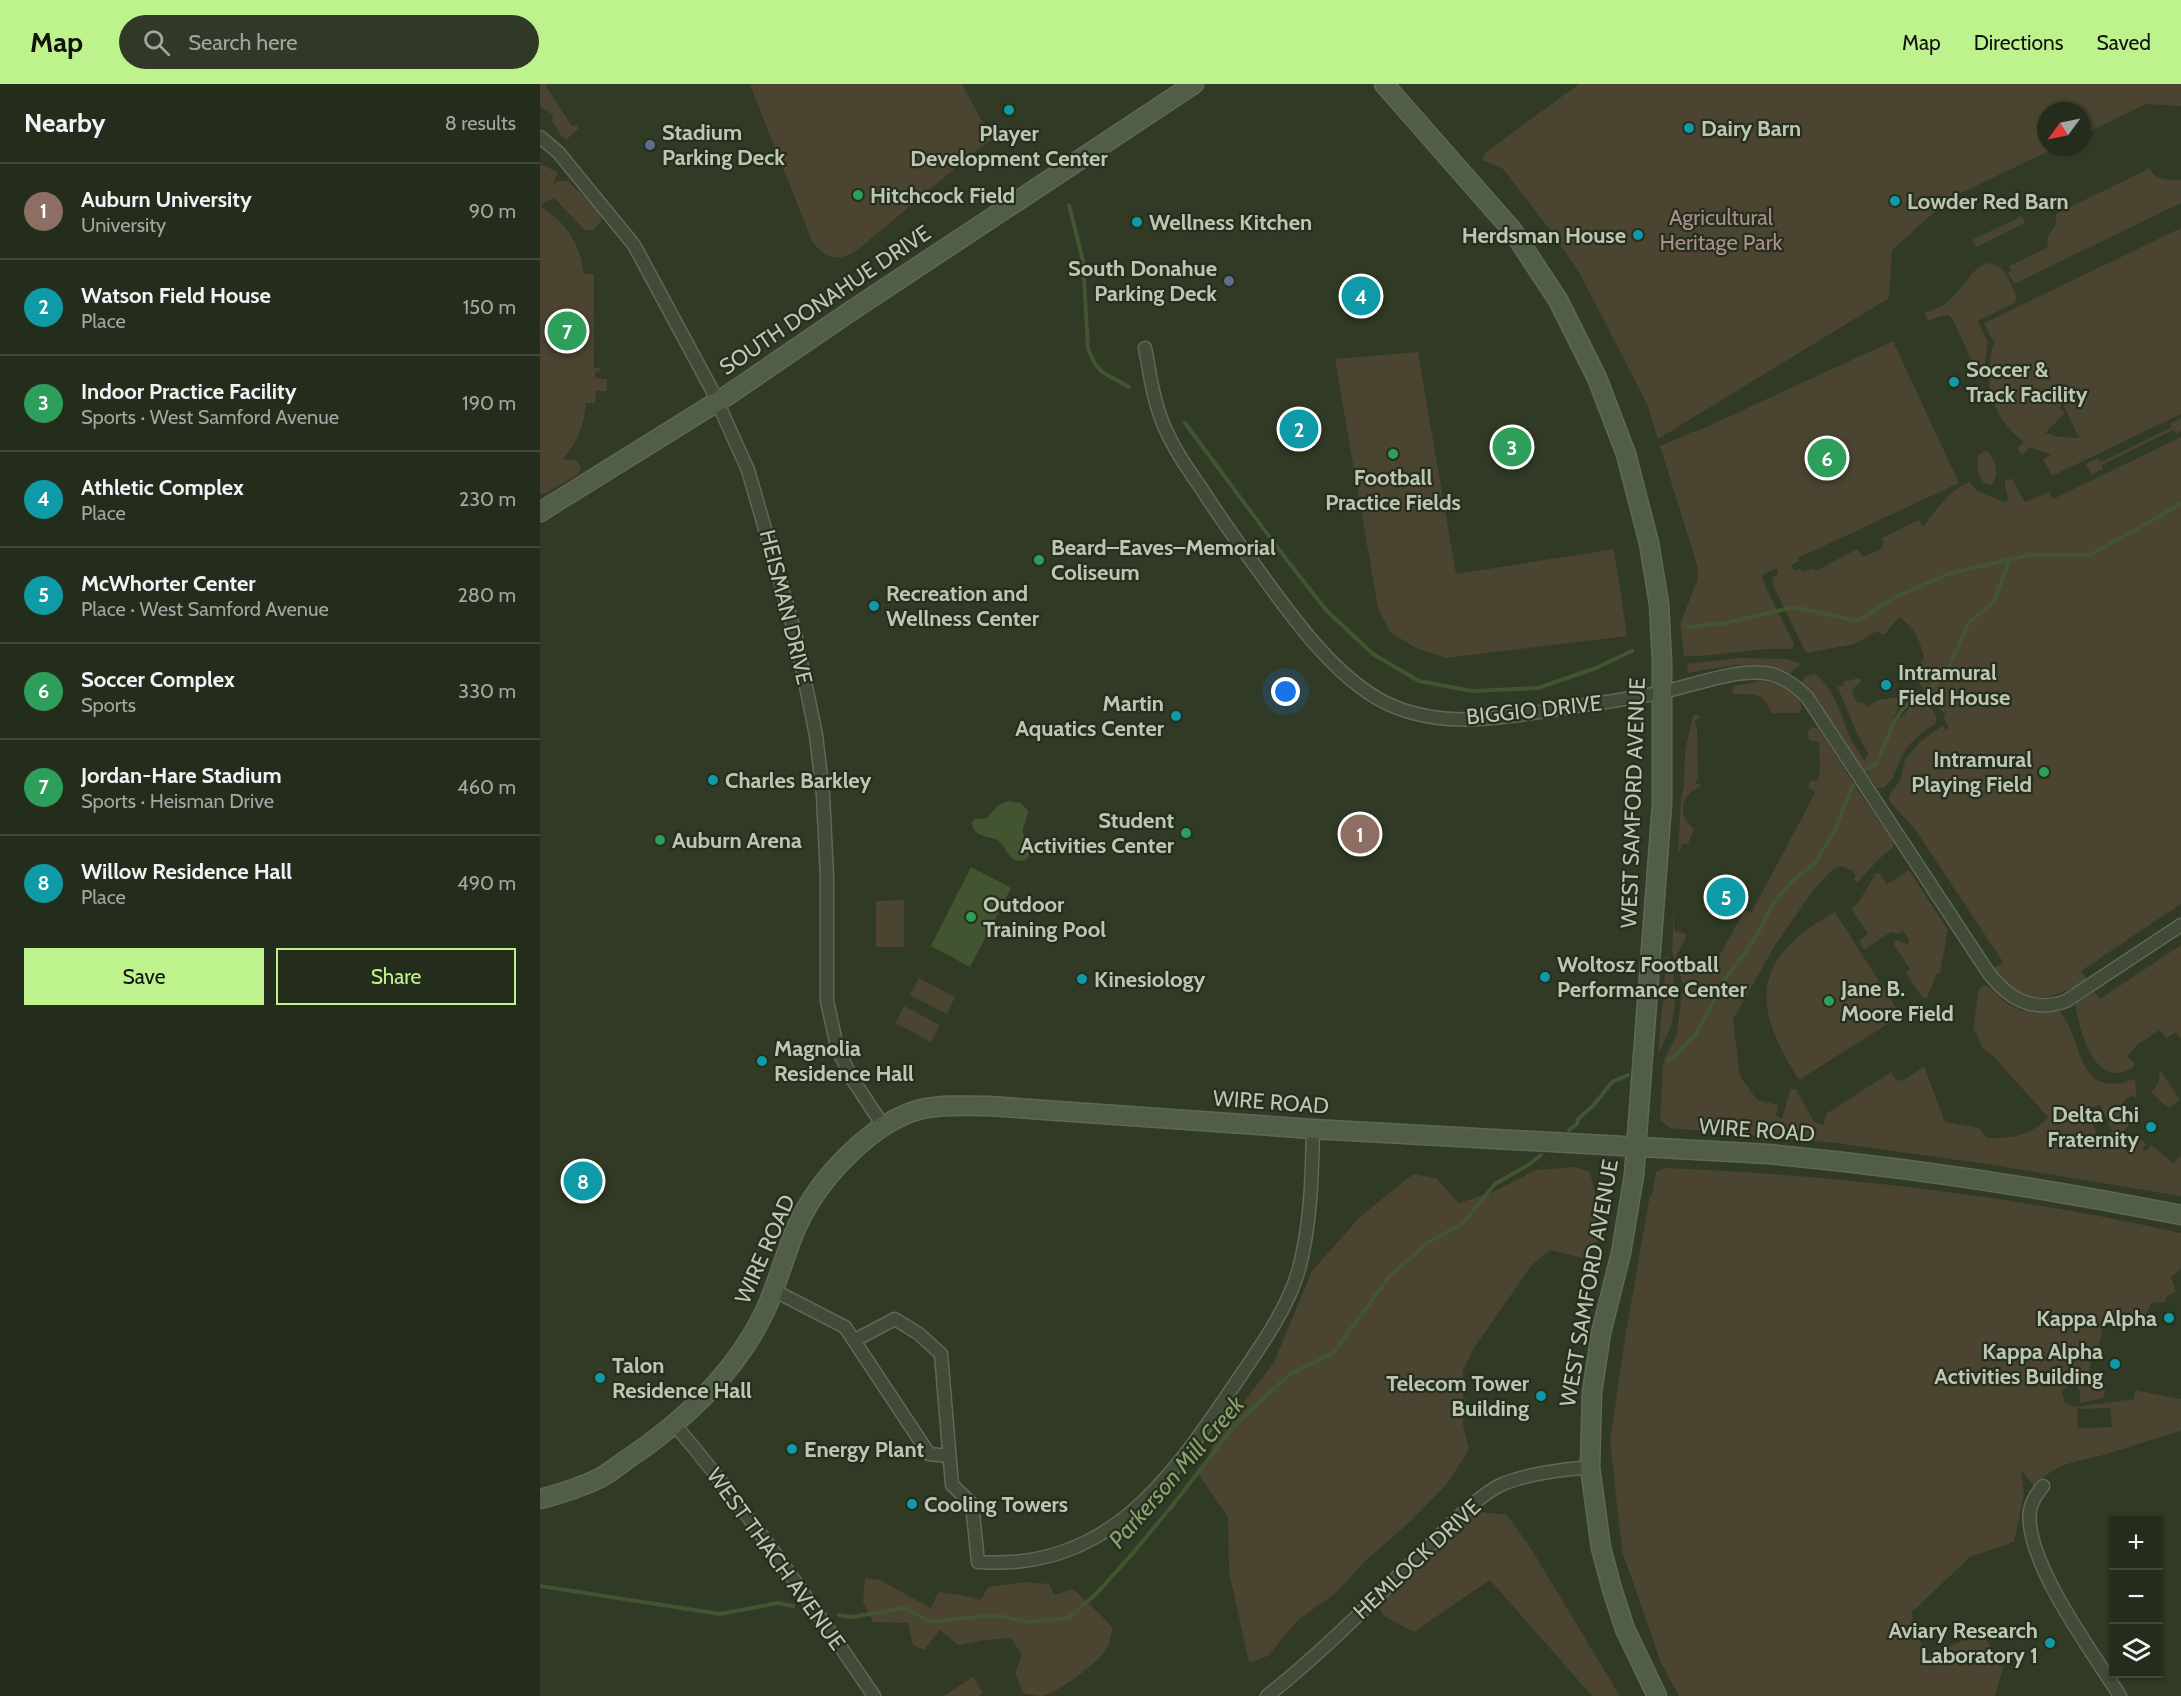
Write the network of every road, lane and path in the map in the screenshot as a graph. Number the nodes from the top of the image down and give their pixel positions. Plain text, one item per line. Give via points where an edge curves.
1 (1194, 84) edge
2 (1384, 84) edge
3 (540, 137) edge
4 (1145, 348) dead end
5 (717, 402) junction
6 (540, 512) edge
7 (1663, 692) junction
8 (2181, 925) edge
9 (884, 1127) junction
10 (1314, 1129) junction
11 (1636, 1147) junction
12 (2181, 1215) edge
13 (773, 1290) junction
14 (855, 1341) junction
15 (675, 1425) junction
16 (949, 1456) junction
17 (1590, 1467) junction
18 (2043, 1486) dead end
19 (540, 1499) edge
20 (874, 1696) edge
21 (1267, 1696) edge
22 (1657, 1696) edge
23 (2120, 1696) edge

1 - 5 street, SOUTH DONAHUE DRIVE
2 - 7 street, WEST SAMFORD AVENUE via 1512,230 1558,300 1597,378 1626,454 1649,543 1659,604
3 - 5 street, HEISMAN DRIVE via 558,152 634,245
4 - 7 street, BIGGIO DRIVE via 1157,407 1179,455 1275,593 1327,657 1358,685 1394,706 1434,717 1476,720
5 - 6 street, SOUTH DONAHUE DRIVE
5 - 9 street, HEISMAN DRIVE via 756,493 811,705 823,795 827,866 827,1001 836,1042 853,1080
7 - 8 street, BIGGIO DRIVE via 1734,675 1764,673 1796,686 1812,704 1988,972 2019,1001 2043,1005 2066,1000
7 - 11 street, WEST SAMFORD AVENUE via 1662,804
9 - 10 street, WIRE ROAD via 920,1110 968,1106
9 - 13 street, WIRE ROAD via 845,1158 819,1188 798,1223
10 - 11 street, WIRE ROAD
10 - 16 street via 1307,1230 1298,1271 1282,1309 1197,1439 1134,1510 1101,1535 1062,1554 1007,1564 978,1562 972,1504 952,1485
11 - 12 street, WIRE ROAD via 1820,1159 1993,1181
11 - 17 street, WEST SAMFORD AVENUE via 1621,1253 1601,1333 1592,1392
13 - 14 street via 845,1327
13 - 15 street, WIRE ROAD via 743,1349 697,1405
14 - 16 street via 929,1454
14 - 16 street via 895,1319 941,1354
15 - 19 street, WIRE ROAD via 600,1477
15 - 20 street, WEST THACH AVENUE via 794,1578
17 - 21 street, HEMLOCK DRIVE via 1548,1472 1492,1490
17 - 22 street, WEST SAMFORD AVENUE via 1601,1548 1612,1589 1625,1629
18 - 23 street via 2030,1509 2037,1553 2055,1591

